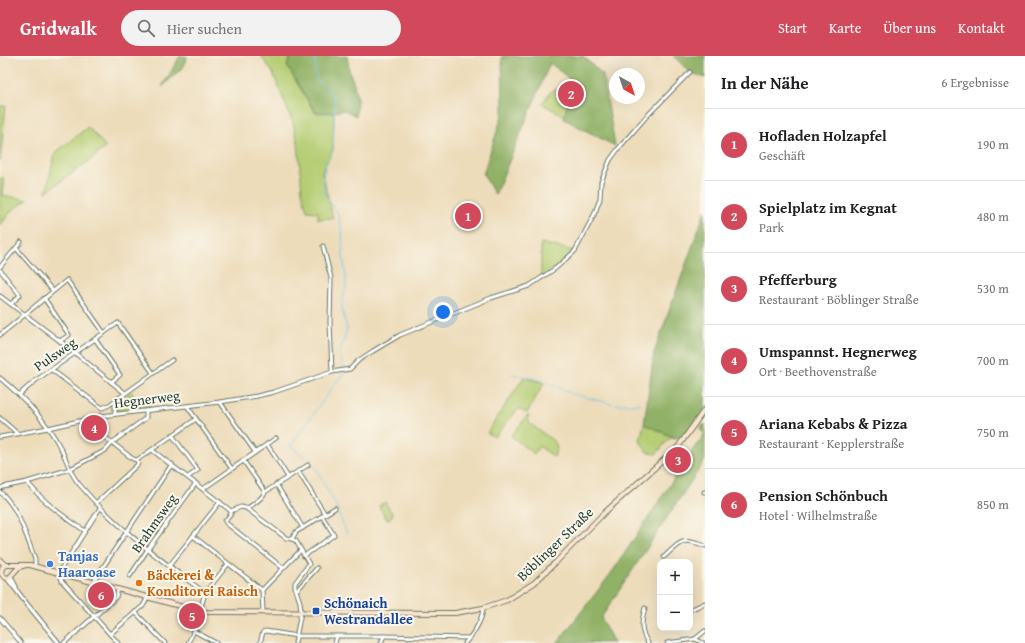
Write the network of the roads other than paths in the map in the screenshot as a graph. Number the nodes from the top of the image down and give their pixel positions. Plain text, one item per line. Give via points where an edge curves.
1 (690, 72) dead end
2 (21, 242) dead end
3 (323, 246) dead end
4 (16, 248) junction
5 (0, 268) edge
6 (53, 291) junction
7 (0, 296) edge
8 (44, 298) junction
9 (11, 304) junction
10 (25, 315) junction
11 (104, 333) junction
12 (0, 335) edge
13 (95, 339) junction
14 (60, 341) junction
15 (76, 353) junction
16 (172, 360) dead end
17 (52, 370) junction
18 (332, 372) junction
19 (153, 373) junction
20 (0, 378) edge
21 (111, 382) junction
22 (125, 393) junction
23 (20, 394) junction
24 (115, 401) junction
25 (220, 402) junction
26 (187, 406) junction
27 (705, 409) edge
28 (146, 411) junction
29 (115, 414) junction
30 (97, 417) junction
31 (0, 418) edge
32 (196, 419) junction
33 (48, 428) junction
34 (18, 434) junction
35 (172, 435) junction
36 (0, 437) edge
37 (276, 438) dead end
38 (113, 442) junction
39 (267, 444) junction
40 (152, 450) junction
41 (255, 452) junction
42 (137, 460) junction
43 (243, 460) junction
44 (172, 464) junction
45 (308, 464) dead end
46 (70, 469) junction
47 (232, 469) junction
48 (298, 471) junction
49 (188, 477) junction
50 (288, 477) junction
51 (27, 482) junction
52 (196, 483) junction
53 (276, 484) junction
54 (0, 489) edge
55 (203, 489) junction
56 (0, 492) edge
57 (264, 492) junction
58 (220, 502) junction
59 (96, 503) junction
60 (100, 508) junction
61 (335, 508) dead end
62 (247, 509) junction
63 (231, 511) junction
64 (324, 515) junction
65 (303, 528) junction
66 (85, 531) junction
67 (126, 532) junction
68 (193, 536) junction
69 (292, 538) junction
70 (705, 546) edge
71 (148, 549) junction
72 (301, 550) junction
73 (304, 556) junction
74 (664, 557) dead end
75 (0, 560) edge
76 (228, 564) junction
77 (26, 565) junction
78 (11, 566) junction
79 (35, 566) junction
80 (169, 566) junction
81 (1, 568) edge
82 (283, 568) junction
83 (317, 568) dead end
84 (14, 571) junction
85 (60, 573) junction
86 (130, 576) dead end
87 (5, 577) edge
88 (93, 582) junction
89 (118, 589) junction
90 (298, 589) dead end
91 (262, 590) junction
92 (205, 593) junction
93 (148, 597) junction
94 (705, 603) edge
95 (483, 608) junction
96 (645, 608) dead end
97 (693, 608) edge
98 (201, 611) junction
99 (135, 612) junction
100 (263, 612) junction
101 (301, 612) junction
102 (94, 616) junction
103 (0, 618) edge
104 (194, 631) junction
105 (705, 631) edge
106 (110, 634) junction
107 (297, 636) junction
108 (337, 636) junction
109 (384, 636) junction
110 (429, 637) junction
111 (469, 638) junction
112 (695, 639) junction
113 (705, 640) edge
114 (21, 643) edge
115 (60, 643) edge
116 (64, 643) edge
117 (118, 643) edge
118 (165, 643) edge
119 (188, 643) edge
120 (216, 643) edge
121 (260, 643) edge
122 (296, 643) edge
123 (335, 643) edge
124 (381, 643) edge
125 (428, 643) edge
126 (465, 643) edge
127 (648, 643) edge
128 (667, 643) edge
129 (703, 643) edge

1 - 18 street, Hegnerweg via 610,160 601,182 600,199 594,215 570,257 529,286 413,329 373,351 350,368
2 - 4 street
3 - 18 street via 331,278
4 - 5 street
4 - 6 street
5 - 9 street via 20,295
6 - 8 street
6 - 11 street via 67,280
7 - 9 street
8 - 10 street
8 - 14 street via 69,335
9 - 10 street
10 - 12 street
10 - 14 street
11 - 13 street, Pulsweg
11 - 19 street, Pulsweg via 118,323
13 - 15 street, Pulsweg
13 - 21 street via 120,375
14 - 15 street
15 - 17 street, Pulsweg
15 - 21 street
16 - 19 street
17 - 23 street, Pulsweg
17 - 24 street via 100,408
18 - 25 street, Hegnerweg via 263,395
19 - 22 street
20 - 23 street
21 - 22 street
22 - 24 street
23 - 33 street
24 - 29 street
25 - 26 street, Hegnerweg
25 - 41 street
26 - 28 street, Hegnerweg
26 - 32 street
27 - 95 main road, Böblinger Straße via 678,447 604,512 534,582 507,600
28 - 29 street, Hegnerweg
28 - 38 street via 146,418
29 - 30 street, Hegnerweg
30 - 33 street, Hegnerweg
30 - 38 street via 97,427
31 - 34 street
32 - 35 street
32 - 47 street
33 - 34 street, Hegnerweg
33 - 46 street
34 - 36 street, Hegnerweg
35 - 40 street
35 - 49 street via 198,470
37 - 39 street
38 - 42 street via 133,460
38 - 46 street via 106,450
39 - 41 street
39 - 50 street
40 - 42 street
40 - 44 street
41 - 43 street
42 - 59 street via 138,464
43 - 47 street
43 - 57 street
44 - 49 street
44 - 67 street
45 - 48 street
46 - 51 street
46 - 59 street
47 - 55 street
48 - 50 street
48 - 64 street
49 - 52 street
50 - 53 street
51 - 54 street
51 - 66 street via 51,508
52 - 55 street
52 - 71 street, Brahmsweg
53 - 57 street
53 - 65 street
55 - 58 street
56 - 79 street via 15,510 35,559
57 - 62 street via 263,497
58 - 63 street
58 - 68 street
59 - 60 street
60 - 66 street
60 - 67 street
61 - 64 street
62 - 63 street via 241,507
62 - 69 street via 286,538
63 - 82 street via 226,523
64 - 65 street
64 - 73 street via 334,535
65 - 69 street
66 - 85 street
67 - 71 street
67 - 88 street
68 - 76 street
68 - 80 street
69 - 72 street
70 - 74 street via 694,542 679,542
71 - 80 street
71 - 86 street, Brahmsweg
72 - 73 street
72 - 82 street
73 - 101 street via 308,566 295,587
75 - 81 main road
76 - 91 street
76 - 92 street
77 - 78 main road, Böblinger Straße
77 - 79 main road, Böblinger Straße
77 - 84 main road
78 - 81 main road, Böblinger Straße
78 - 84 main road
79 - 85 main road, Böblinger Straße
80 - 92 street
81 - 87 main road
82 - 91 street
83 - 90 street
84 - 87 main road
85 - 88 main road, Böblinger Straße
85 - 102 street via 62,581
87 - 115 street
88 - 89 main road, Böblinger Straße
89 - 93 main road, Böblinger Straße
89 - 102 street via 116,597
91 - 100 street
92 - 98 street
93 - 98 main road, Böblinger Straße
93 - 99 street
94 - 97 street
95 - 101 main road, Böblinger Straße via 455,613
95 - 111 street via 478,626
96 - 127 street via 641,623 643,635
98 - 100 main road, Böblinger Straße
98 - 104 street
99 - 106 street
99 - 118 street
100 - 101 main road, Böblinger Straße
101 - 107 street
102 - 106 street
102 - 116 street
103 - 114 street
104 - 119 street
104 - 120 street
105 - 112 street
106 - 117 street
107 - 108 street
107 - 121 street via 266,631 263,632
107 - 122 street
108 - 109 street
108 - 123 street
109 - 110 street
109 - 124 street
110 - 111 street
110 - 125 street
111 - 126 street
112 - 128 street
112 - 129 street
113 - 129 street

